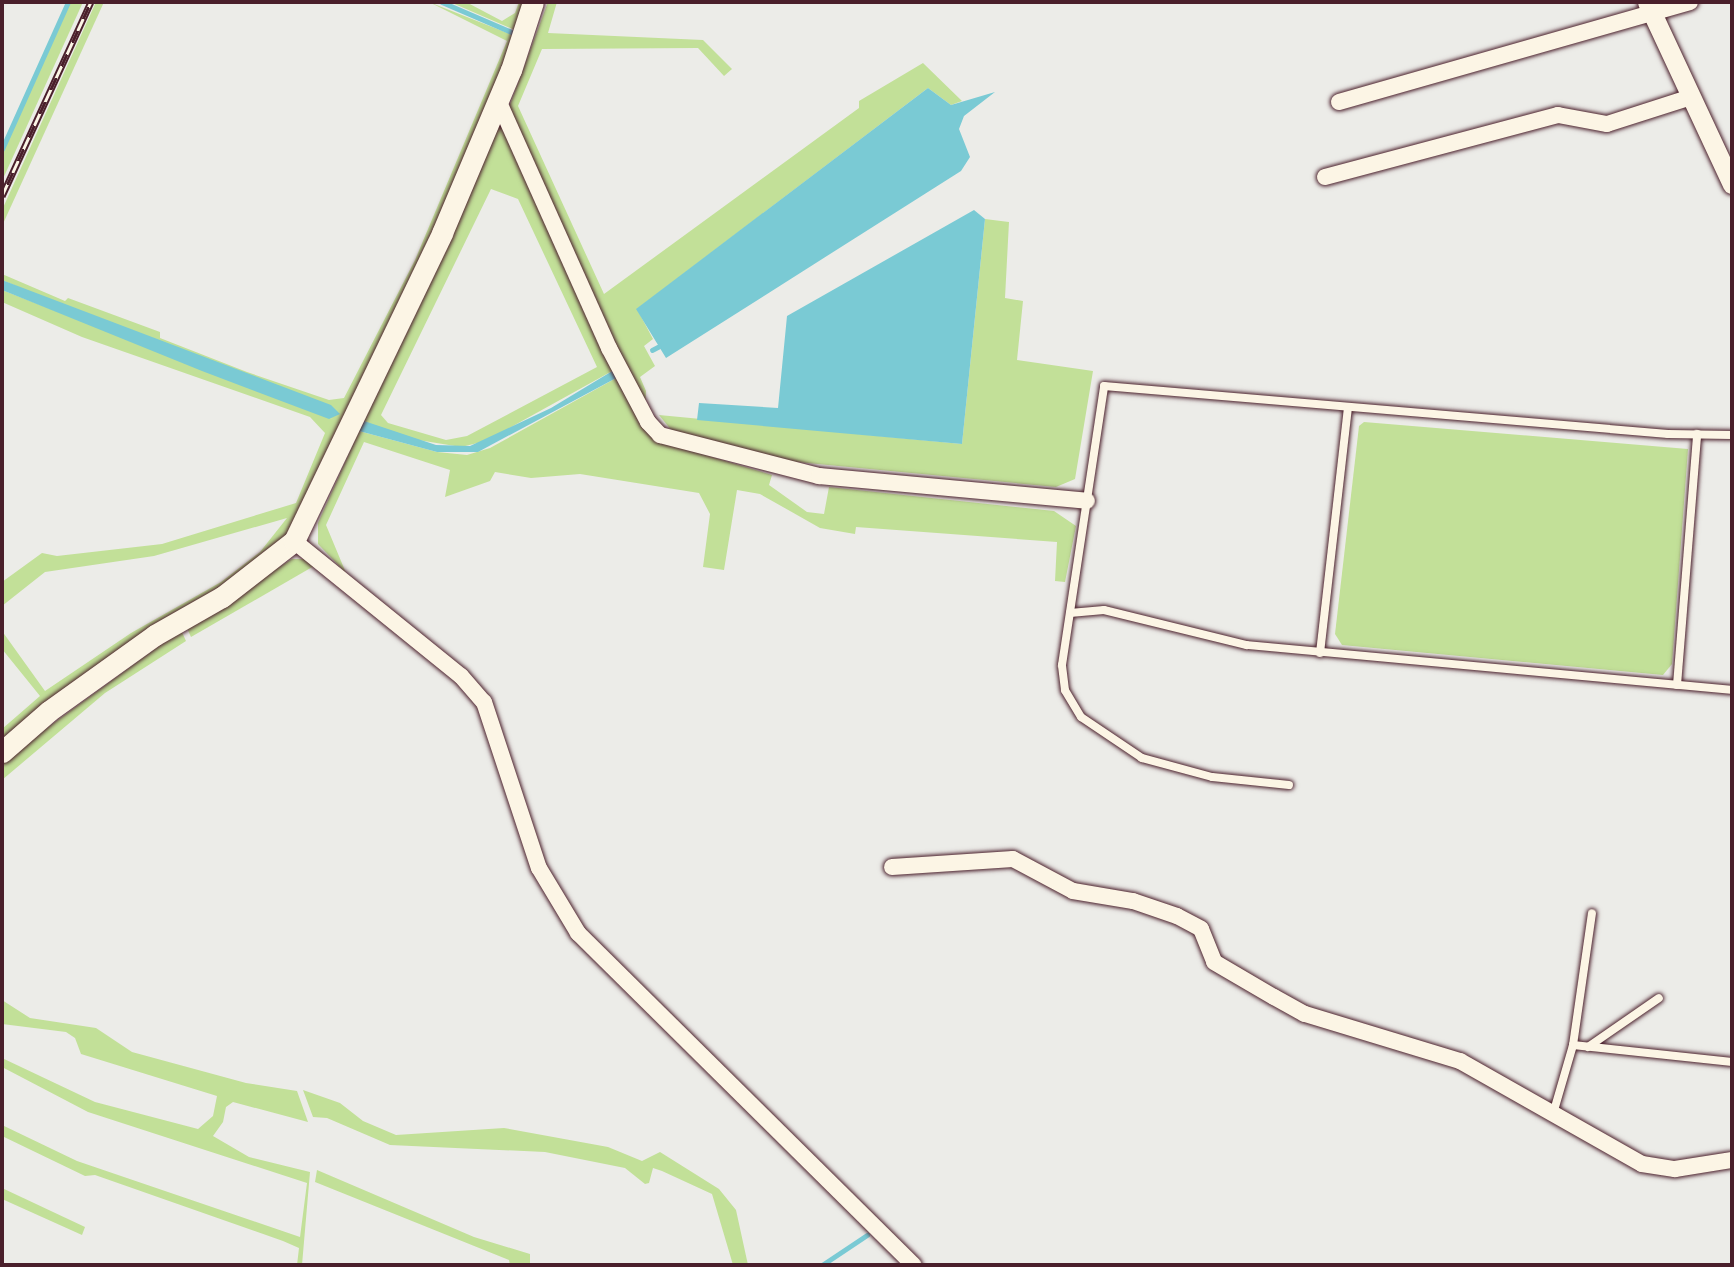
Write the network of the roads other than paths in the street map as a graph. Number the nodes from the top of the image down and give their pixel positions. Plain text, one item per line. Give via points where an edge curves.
1 (533, 2) edge
2 (1690, 2) edge
3 (1648, 6) edge
4 (1691, 97) junction
5 (498, 100) junction
6 (1339, 102) dead end
7 (1325, 177) dead end
8 (1732, 184) edge
9 (1348, 408) junction
10 (1697, 434) junction
11 (1732, 435) edge
12 (1087, 501) junction
13 (294, 541) junction
14 (1070, 613) junction
15 (1320, 653) junction
16 (1677, 685) junction
17 (1732, 690) edge
18 (2, 752) edge
19 (1289, 785) dead end
20 (892, 867) dead end
21 (1592, 913) dead end
22 (1659, 998) dead end
23 (1573, 1045) junction
24 (1588, 1046) junction
25 (1732, 1062) edge
26 (1553, 1114) junction
27 (1732, 1160) edge
28 (914, 1265) edge

1 - 5 main road
2 - 3 street
3 - 4 street
3 - 6 street
4 - 7 street via 1607,124 1558,115
4 - 8 street
5 - 12 street via 609,348 648,422 660,435 819,476
5 - 13 main road via 442,233
9 - 10 lane
9 - 12 lane via 1104,386
9 - 15 lane
10 - 11 lane
10 - 16 lane
12 - 14 lane
13 - 18 main road via 222,597 155,635
13 - 28 street via 461,676 484,702 539,868 578,933
14 - 15 lane via 1104,610 1182,633
14 - 19 lane via 1062,665 1065,690 1081,717 1121,746 1170,769
15 - 16 lane
16 - 17 lane
20 - 26 street via 1013,859 1073,891 1133,901 1177,916 1201,929 1214,962 1284,1003 1305,1014 1460,1061
21 - 23 lane
22 - 24 lane
23 - 24 lane
23 - 26 lane
24 - 25 lane
26 - 27 street via 1642,1164 1675,1169

